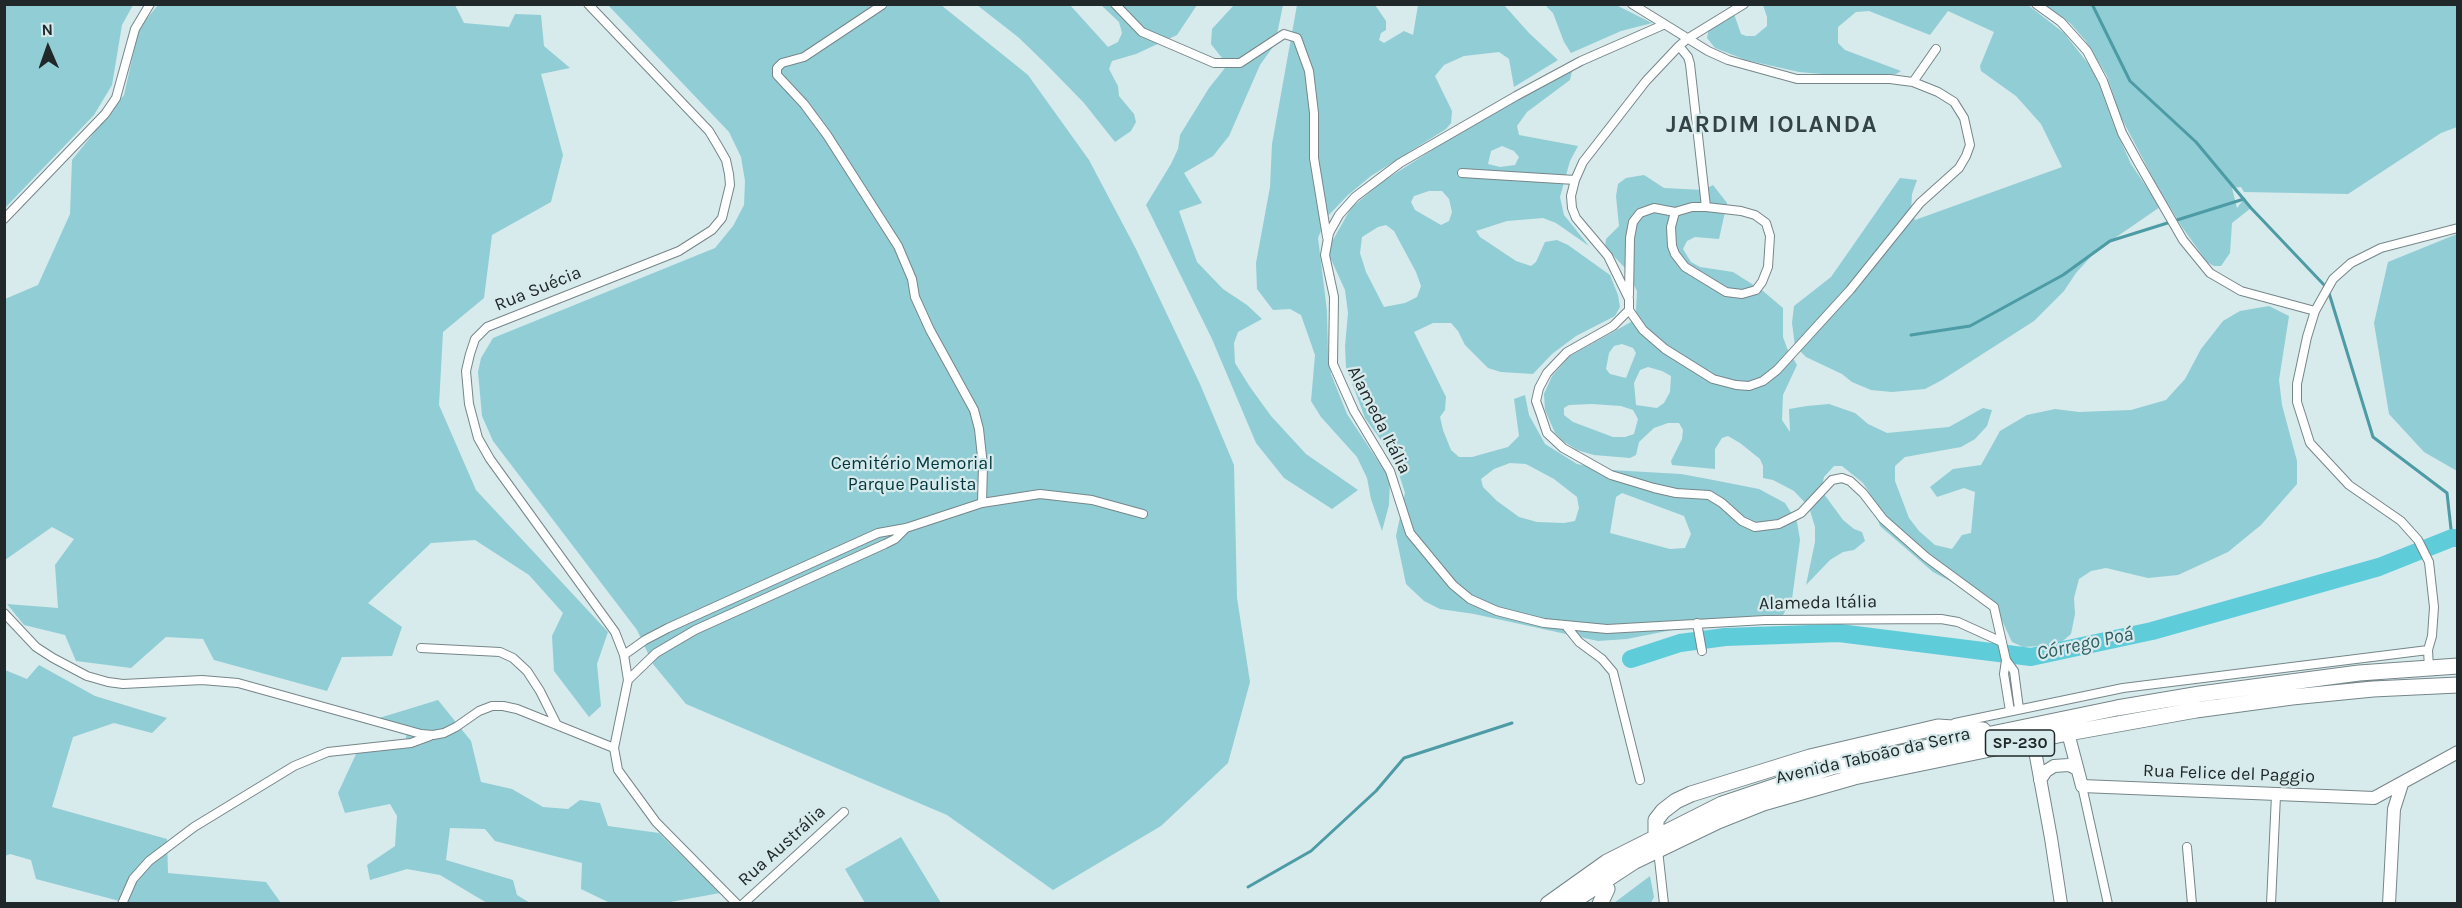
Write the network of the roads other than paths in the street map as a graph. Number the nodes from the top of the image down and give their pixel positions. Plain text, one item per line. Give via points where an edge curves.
1 (150, 4) edge
2 (588, 4) edge
3 (1115, 4) edge
4 (1632, 4) edge
5 (1744, 4) edge
6 (2036, 4) edge
7 (882, 5) edge
8 (1663, 25) junction
9 (1687, 39) junction
10 (1679, 46) junction
11 (1936, 49) dead end
12 (1912, 82) junction
13 (1462, 173) dead end
14 (1575, 180) junction
15 (1706, 207) junction
16 (1675, 212) junction
17 (4, 219) edge
18 (2457, 228) edge
19 (1327, 237) junction
20 (1629, 299) junction
21 (1629, 310) junction
22 (2315, 311) junction
23 (982, 502) junction
24 (1143, 514) dead end
25 (906, 528) junction
26 (4, 613) edge
27 (1697, 623) junction
28 (1568, 627) junction
29 (2003, 646) junction
30 (421, 648) dead end
31 (2428, 650) junction
32 (1702, 651) dead end
33 (624, 655) junction
34 (2457, 666) edge
35 (2429, 668) junction
36 (628, 680) junction
37 (2457, 685) edge
38 (2014, 710) junction
39 (557, 725) junction
40 (1938, 727) junction
41 (2001, 731) junction
42 (2068, 733) junction
43 (433, 735) junction
44 (2033, 740) junction
45 (614, 748) junction
46 (2457, 752) edge
47 (2078, 770) junction
48 (1640, 780) dead end
49 (2040, 780) junction
50 (2402, 784) junction
51 (2082, 786) junction
52 (2276, 795) junction
53 (2374, 798) junction
54 (2394, 809) junction
55 (844, 812) dead end
56 (1656, 843) junction
57 (2187, 847) dead end
58 (1599, 875) junction
59 (122, 903) edge
60 (737, 903) edge
61 (743, 903) edge
62 (1548, 903) edge
63 (1569, 903) edge
64 (1600, 903) edge
65 (1664, 903) edge
66 (2061, 903) edge
67 (2109, 903) edge
68 (2192, 903) edge
69 (2271, 903) edge
70 (2389, 903) edge

1 - 17 street via 135,29 117,98
2 - 33 street, Rua Suécia via 709,131 726,160 730,185 722,218 712,230 679,250 487,327 475,339 466,371 478,438 615,632
3 - 19 street, Alameda Itália via 1142,32 1214,63 1240,63 1284,34 1297,38 1309,71 1314,158
4 - 8 street
5 - 9 street
6 - 22 street via 2061,22 2086,51 2103,81 2122,132 2170,218 2210,273 2241,291
7 - 23 street via 804,57 782,63 777,75 827,135 898,246 930,330 974,411 983,466
8 - 9 street
8 - 19 street via 1581,61 1400,163 1355,197
9 - 10 street
9 - 12 street via 1728,60 1797,79
10 - 14 street via 1594,145
10 - 15 street via 1690,64
11 - 12 street
12 - 21 street via 1954,102 1969,136 1966,156 1959,168 1920,203 1850,290 1777,370 1749,386 1713,379 1665,349 1643,330
13 - 14 street
14 - 20 street via 1571,196 1576,218 1608,256
15 - 16 street
15 - 16 street via 1741,211 1766,223 1771,249 1768,267 1756,290 1742,294 1726,292 1685,267 1672,246
16 - 20 street via 1654,208 1640,213 1633,222
18 - 22 street via 2381,248 2351,263 2324,291
19 - 28 street, Alameda Itália via 1325,255 1334,307 1333,364 1354,411 1390,471 1410,533 1453,585 1470,599 1497,611
20 - 21 street
21 - 29 street via 1613,326 1567,352 1539,388 1536,401 1547,433 1563,448 1635,484 1709,495 1755,527 1779,524 1801,513 1832,480 1850,481 1900,535 1994,607
22 - 31 street via 2297,384 2297,402 2310,443 2349,485 2401,521 2418,540 2429,562 2434,607
23 - 24 street via 1040,494 1092,500
23 - 25 street
25 - 33 street via 878,533 786,573 652,636
25 - 36 street via 885,544 695,630 656,653
26 - 43 street via 52,658 108,682 229,682
27 - 28 street, Alameda Itália via 1607,629
27 - 29 street, Alameda Itália via 1941,619 1958,622
27 - 32 street
28 - 48 street via 1579,642 1614,672
29 - 38 street via 2004,674
30 - 39 street via 500,652 513,658 540,691
31 - 35 street
31 - 38 street via 2198,677 2086,694
33 - 36 street, Rua Suécia
34 - 35 highway, SP-230
35 - 41 highway, Avenida Taboão da Serra / SP-230 via 2200,694
36 - 45 street
37 - 42 highway, Avenida Taboão da Serra / SP-230 via 2292,697
38 - 40 street
39 - 43 street via 516,709 492,706 450,730
39 - 45 street
40 - 41 highway
40 - 56 highway via 1810,757 1691,794 1663,811 1656,820
41 - 56 highway, Avenida Taboão da Serra / SP-230 via 1832,767 1722,804
42 - 44 highway, Avenida Taboão da Serra / SP-230
42 - 47 street
43 - 59 street via 411,743 328,752 294,766 194,827 149,861 133,879
44 - 49 street
44 - 56 highway, Avenida Taboão da Serra / SP-230 via 1805,790
45 - 60 street via 618,770 656,822
46 - 50 street
47 - 49 street via 2069,765 2054,766
47 - 51 street
49 - 66 street
50 - 53 street
50 - 54 street
51 - 52 street, Rua Felice del Paggio
51 - 67 street
52 - 53 street, Rua Felice del Paggio
52 - 69 street
53 - 54 street
54 - 70 street
55 - 61 street, Rua Austrália
56 - 58 highway, Avenida Taboão da Serra / SP-230
56 - 58 highway, Avenida Taboão da Serra / SP-230 via 1639,845
56 - 65 street
57 - 68 street
58 - 62 highway, Avenida Taboão da Serra
58 - 63 highway, Avenida Taboão da Serra / SP-230
58 - 64 highway via 1606,889

